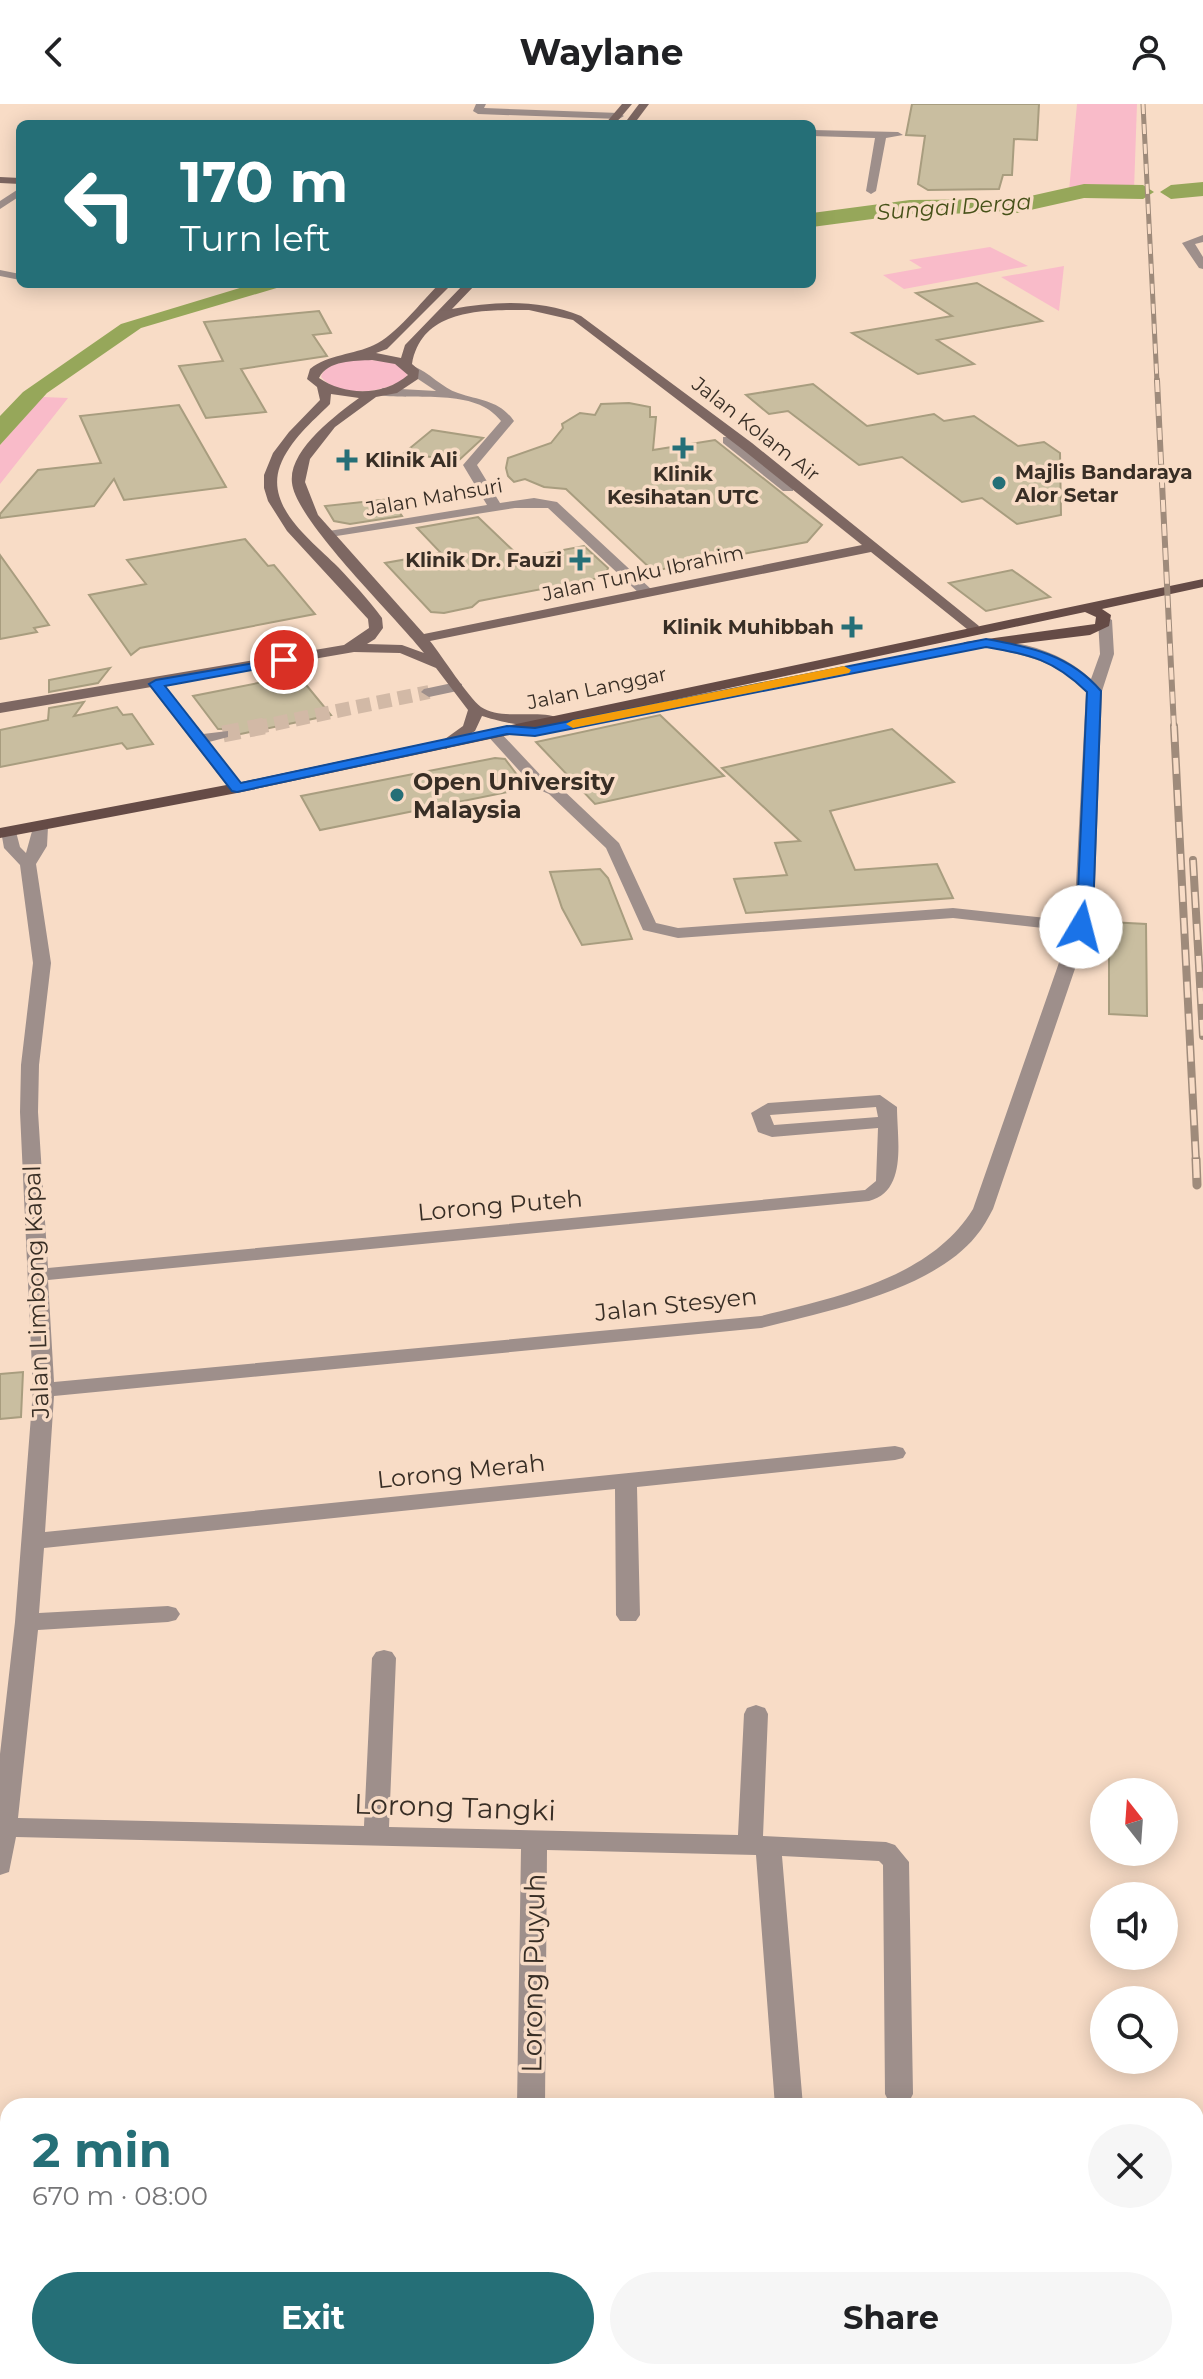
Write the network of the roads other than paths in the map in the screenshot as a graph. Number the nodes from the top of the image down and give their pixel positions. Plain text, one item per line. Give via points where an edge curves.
1 (646, 104) edge
2 (480, 107) edge
3 (623, 110) edge
4 (632, 120) edge
5 (816, 133) edge
6 (881, 135) junction
7 (898, 135) dead end
8 (871, 191) dead end
9 (1203, 238) edge
10 (1203, 266) edge
11 (442, 288) edge
12 (466, 288) edge
13 (468, 288) edge
14 (496, 306) junction
15 (439, 316) junction
16 (351, 357) junction
17 (410, 367) junction
18 (323, 387) junction
19 (379, 392) junction
20 (451, 395) junction
21 (728, 440) dead end
22 (788, 488) dead end
23 (484, 490) junction
24 (545, 503) junction
25 (496, 507) junction
26 (329, 535) junction
27 (867, 542) junction
28 (1203, 583) edge
29 (642, 588) junction
30 (1105, 620) junction
31 (972, 626) junction
32 (416, 634) junction
33 (986, 643) junction
34 (342, 650) junction
35 (438, 664) junction
36 (156, 684) junction
37 (457, 687) junction
38 (1094, 691) junction
39 (429, 692) tunnel mouth
40 (0, 708) edge
41 (476, 710) junction
42 (557, 719) junction
43 (504, 731) junction
44 (223, 734) tunnel mouth
45 (199, 739) junction
46 (446, 744) junction
47 (237, 788) junction
48 (40, 827) junction
49 (4, 832) edge
50 (28, 864) junction
51 (1081, 927) junction
52 (888, 1114) junction
53 (39, 1275) junction
54 (44, 1390) junction
55 (895, 1453) dead end
56 (626, 1481) junction
57 (33, 1541) junction
58 (168, 1614) dead end
59 (628, 1615) dead end
60 (27, 1622) junction
61 (384, 1658) dead end
62 (756, 1714) dead end
63 (7, 1827) junction
64 (376, 1835) junction
65 (534, 1840) junction
66 (759, 1846) junction
67 (0, 1865) edge
68 (899, 2094) dead end
69 (531, 2098) edge
70 (788, 2098) edge

1 - 4 main road
2 - 3 street
5 - 6 street
6 - 7 street
6 - 8 street
9 - 10 street via 1188,243
11 - 16 main road via 383,346
12 - 15 main road
13 - 14 main road, Jalan Kolam Air via 473,299
14 - 15 main road, Jalan Kolam Air
14 - 27 main road, Jalan Kolam Air via 577,318
15 - 17 main road via 409,348
16 - 17 main road via 382,357
16 - 18 main road via 314,372 313,379
17 - 19 main road via 414,376 409,382
17 - 20 street
18 - 19 main road
18 - 34 main road via 326,401 284,445 271,485 301,541 375,618 370,636
19 - 20 street
19 - 26 main road via 331,424 298,473 301,495
20 - 23 street via 506,415 508,421 470,465
21 - 22 street
23 - 24 street
23 - 25 street
24 - 25 street, Jalan Mahsuri
24 - 29 street
25 - 26 street, Jalan Mahsuri
26 - 32 main road
27 - 29 main road, Jalan Tunku Ibrahim
27 - 31 main road, Jalan Kolam Air
28 - 42 main road, Jalan Langgar
29 - 32 main road, Jalan Tunku Ibrahim
30 - 31 main road via 1096,610 1078,606
30 - 33 main road via 1090,631
30 - 38 street, Jalan Stesyen via 1107,654
31 - 42 main road via 606,701
32 - 35 main road
33 - 38 street via 1057,661
33 - 43 main road via 535,732
34 - 35 main road via 391,648
34 - 36 main road
35 - 37 main road
36 - 40 main road
36 - 45 street
37 - 39 street
37 - 41 main road
38 - 51 street, Jalan Stesyen
41 - 42 main road via 510,720
41 - 46 main road via 470,728
42 - 43 main road, Jalan Langgar
43 - 46 main road, Jalan Langgar
43 - 51 street via 541,785 555,791 613,846 645,919 657,930 678,933 949,913
44 - 45 street
45 - 47 street
46 - 47 main road, Jalan Langgar
47 - 48 main road, Jalan Langgar
48 - 49 main road, Jalan Langgar
48 - 50 street, Jalan Limbong Kapal via 39,846
49 - 50 street, Jalan Limbong Kapal
50 - 53 street, Jalan Limbong Kapal via 42,963 29,1112
51 - 54 street, Jalan Stesyen via 977,1221 954,1247 924,1267 849,1300 761,1322
52 - 52 street via 772,1131 765,1128 760,1113 880,1101
52 - 53 street, Lorong Puteh via 886,1181 869,1195
53 - 54 street, Jalan Limbong Kapal
54 - 57 street, Jalan Limbong Kapal
55 - 56 street, Lorong Merah
56 - 57 street, Lorong Merah
56 - 59 street
57 - 60 street, Jalan Limbong Kapal
58 - 60 street
60 - 63 street, Jalan Limbong Kapal
61 - 64 street
62 - 66 street
63 - 64 street, Lorong Tangki
63 - 67 street, Jalan Limbong Kapal
64 - 65 street, Lorong Tangki
65 - 66 street, Lorong Tangki
65 - 69 street, Lorong Puyuh
66 - 68 street, Lorong Tangki via 886,1852 896,1862
66 - 70 street

